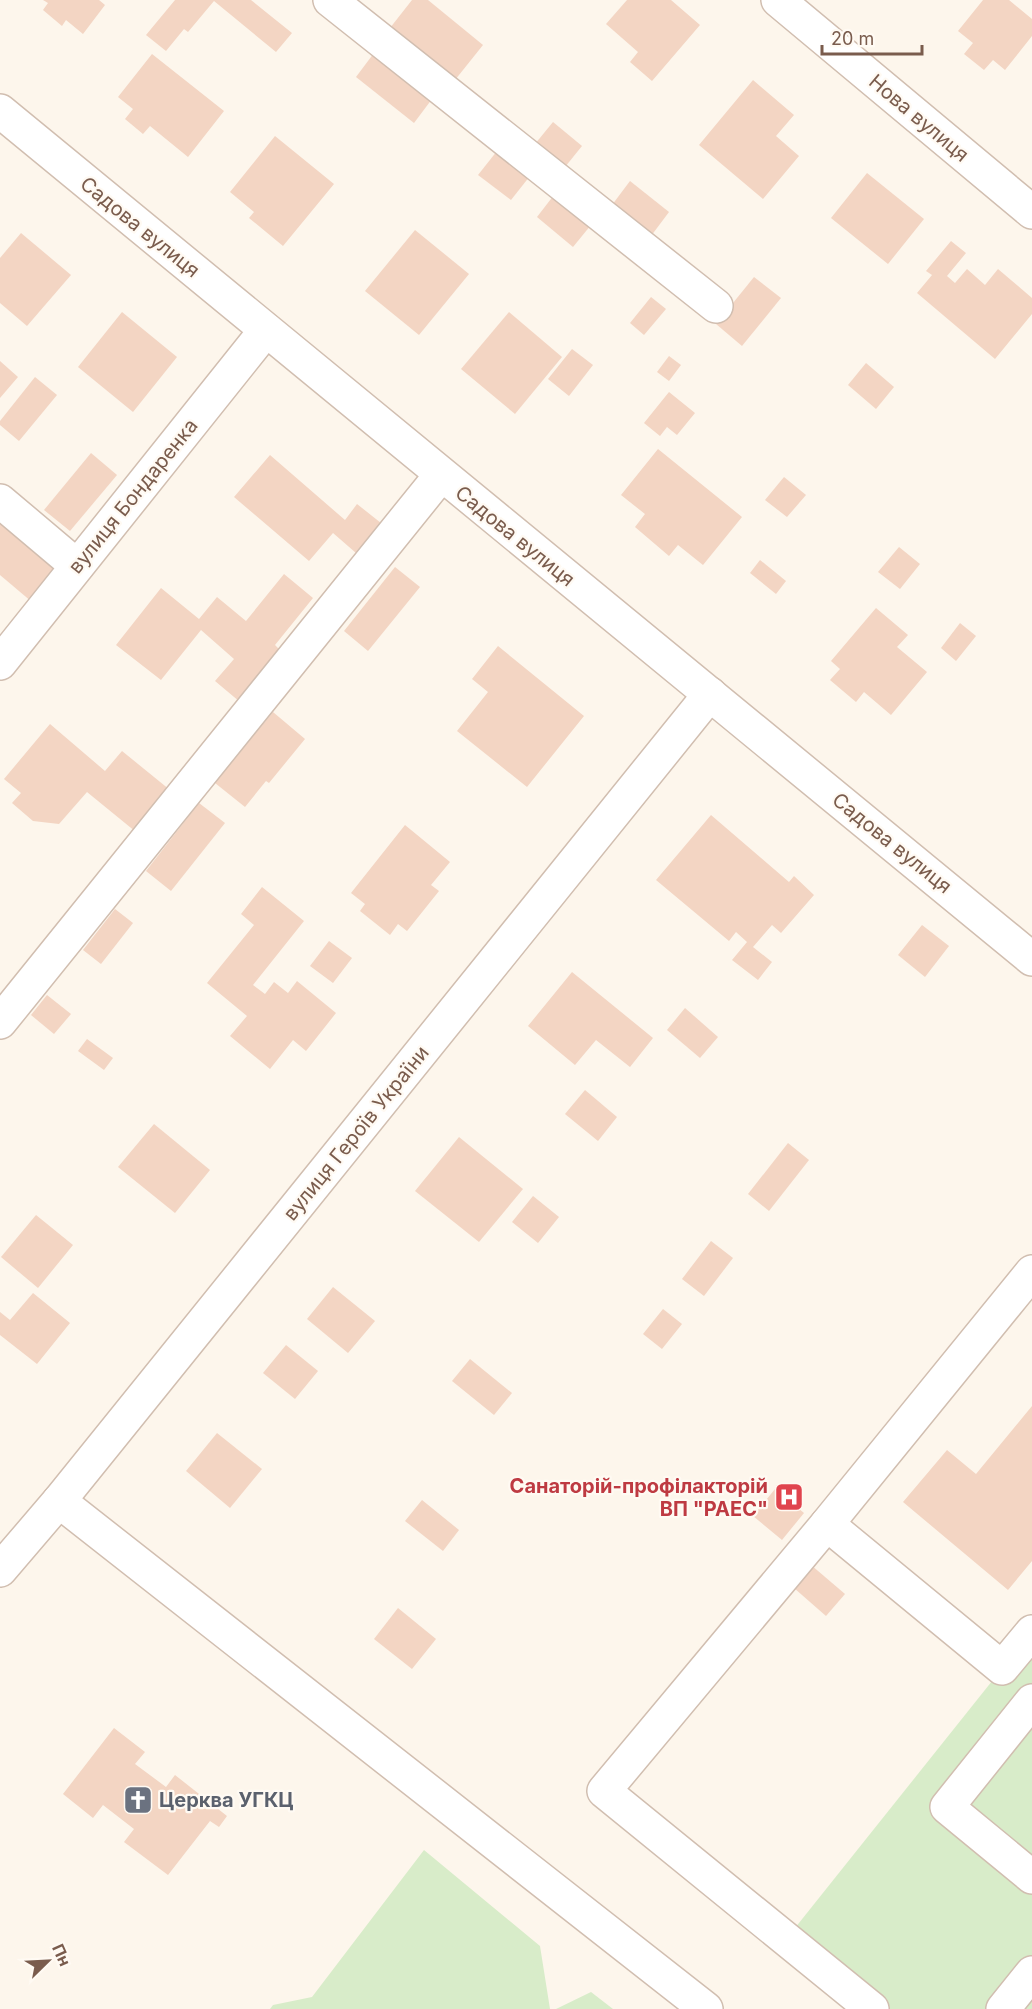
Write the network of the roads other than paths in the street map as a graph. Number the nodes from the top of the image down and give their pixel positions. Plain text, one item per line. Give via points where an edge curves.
1 (330, 0) edge
2 (778, 0) edge
3 (0, 111) edge
4 (1032, 212) edge
5 (716, 306) dead end
6 (266, 330) junction
7 (441, 475) junction
8 (0, 501) edge
9 (77, 566) junction
10 (0, 663) edge
11 (710, 694) junction
12 (1032, 959) edge
13 (0, 1022) edge
14 (1032, 1272) edge
15 (59, 1501) junction
16 (827, 1524) junction
17 (0, 1570) edge
18 (1032, 1632) edge
19 (1002, 1668) junction
20 (1032, 1691) edge
21 (1032, 1701) edge
22 (1032, 1877) edge
23 (1032, 1973) edge
24 (706, 2009) edge
25 (872, 2009) edge
26 (1003, 2009) edge

1 - 5 street
2 - 4 street, Нова вулиця
3 - 6 street, Садова вулиця
6 - 7 street, Садова вулиця
6 - 9 street, вулиця Бондаренка
7 - 11 street, Садова вулиця
7 - 13 street
8 - 9 street
9 - 10 street, вулиця Бондаренка
11 - 12 street, Садова вулиця
11 - 15 street, вулиця Героїв України
14 - 16 street
15 - 17 street, вулиця Героїв України
15 - 24 street
16 - 19 street
16 - 25 street via 604,1791
18 - 19 street
19 - 20 street
21 - 22 street via 946,1807
23 - 26 street

